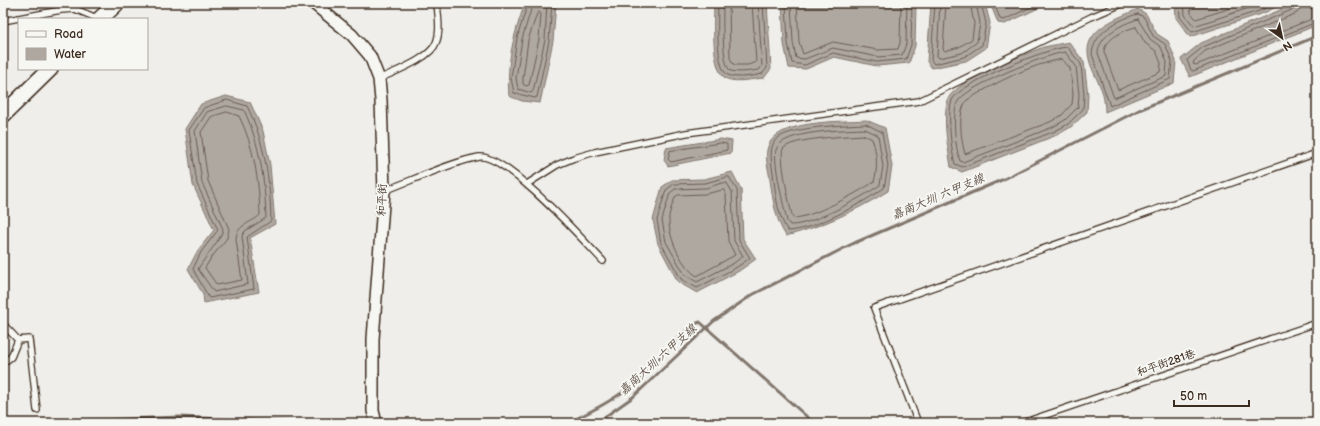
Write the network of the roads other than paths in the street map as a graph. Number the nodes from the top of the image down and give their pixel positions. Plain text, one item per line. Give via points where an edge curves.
1 (116, 3) edge
2 (312, 3) edge
3 (437, 3) edge
4 (1124, 3) edge
5 (18, 18) edge
6 (19, 18) edge
7 (97, 18) edge
8 (100, 18) edge
9 (3, 21) edge
10 (49, 70) edge
11 (378, 79) junction
12 (3, 115) edge
13 (1317, 153) edge
14 (527, 184) junction
15 (384, 191) junction
16 (603, 260) dead end
17 (1317, 323) edge
18 (3, 324) edge
19 (18, 340) junction
20 (3, 363) edge
21 (37, 410) dead end
22 (376, 423) edge
23 (918, 423) edge
24 (1022, 423) edge

1 - 8 street
2 - 11 street, 和平街 via 352,35 370,56
3 - 11 lane via 437,43 433,49 422,58
4 - 14 lane via 919,101 686,132 595,152 556,165
5 - 9 lane
6 - 7 lane via 75,9
10 - 12 street
11 - 15 street, 和平街
13 - 23 lane via 874,308
14 - 15 lane via 496,161 480,157
14 - 16 lane
15 - 22 street, 和平街 via 373,339 373,411
17 - 24 lane, 和平街281巷
18 - 19 lane
19 - 20 lane via 11,356
19 - 21 lane via 29,339

